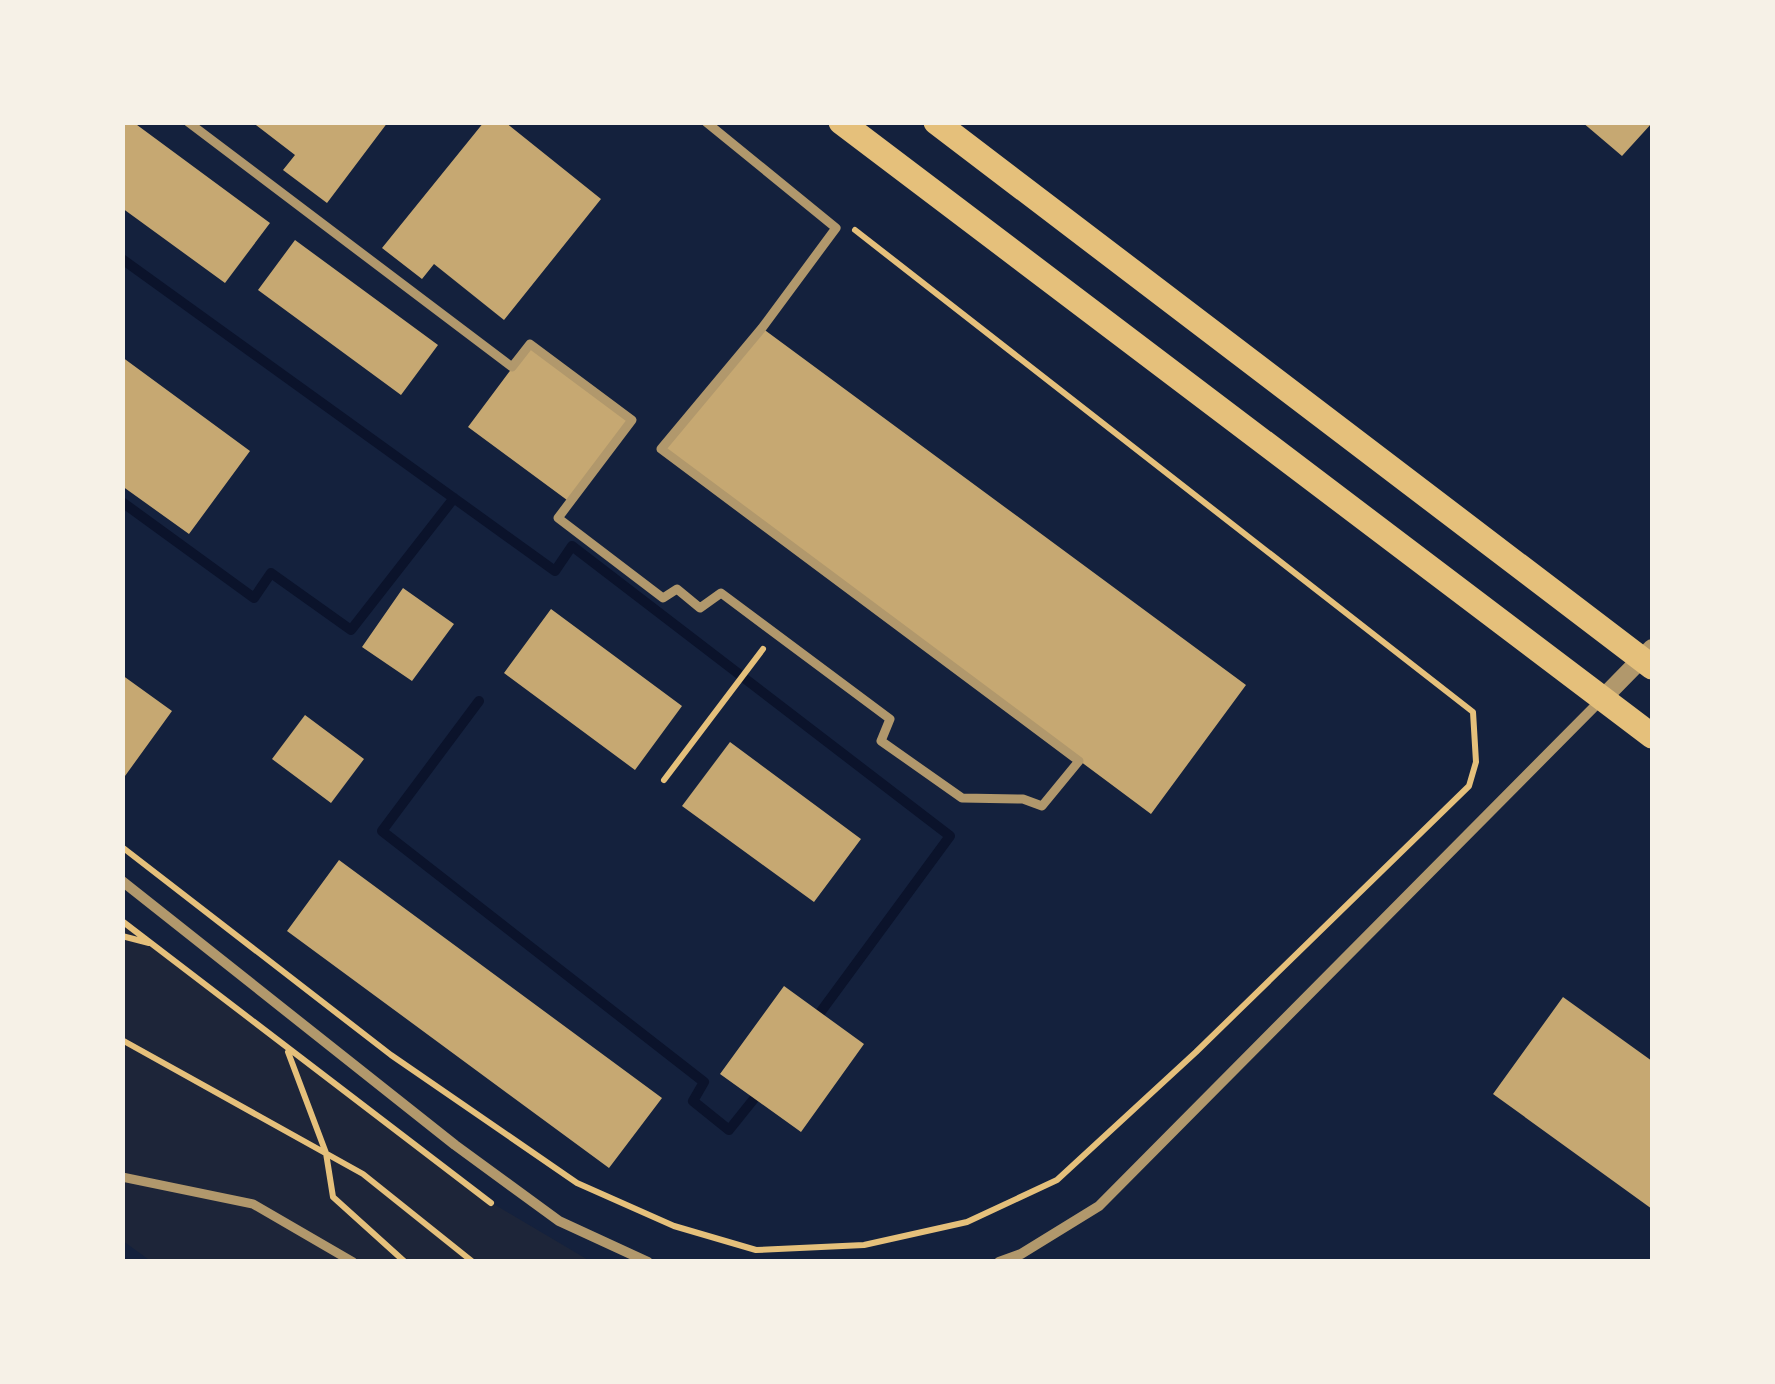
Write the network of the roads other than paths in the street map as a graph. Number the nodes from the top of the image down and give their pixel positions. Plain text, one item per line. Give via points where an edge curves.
1 (188, 122) edge
2 (706, 122) edge
3 (841, 122) edge
4 (936, 122) edge
5 (1649, 658) edge
6 (1602, 698) junction
7 (1652, 736) edge
8 (122, 881) edge
9 (122, 1176) edge
10 (353, 1262) edge
11 (648, 1262) edge
12 (999, 1262) edge

1 - 2 street via 512,367 530,344 632,420 558,518 663,598 677,589 700,608 721,593 890,720 881,741 962,798 1042,806 1079,760 661,449 836,228
3 - 6 main road
4 - 5 main road
5 - 6 street
6 - 7 main road
6 - 12 street via 1113,1193
8 - 11 street via 544,1210
9 - 10 street via 253,1204

